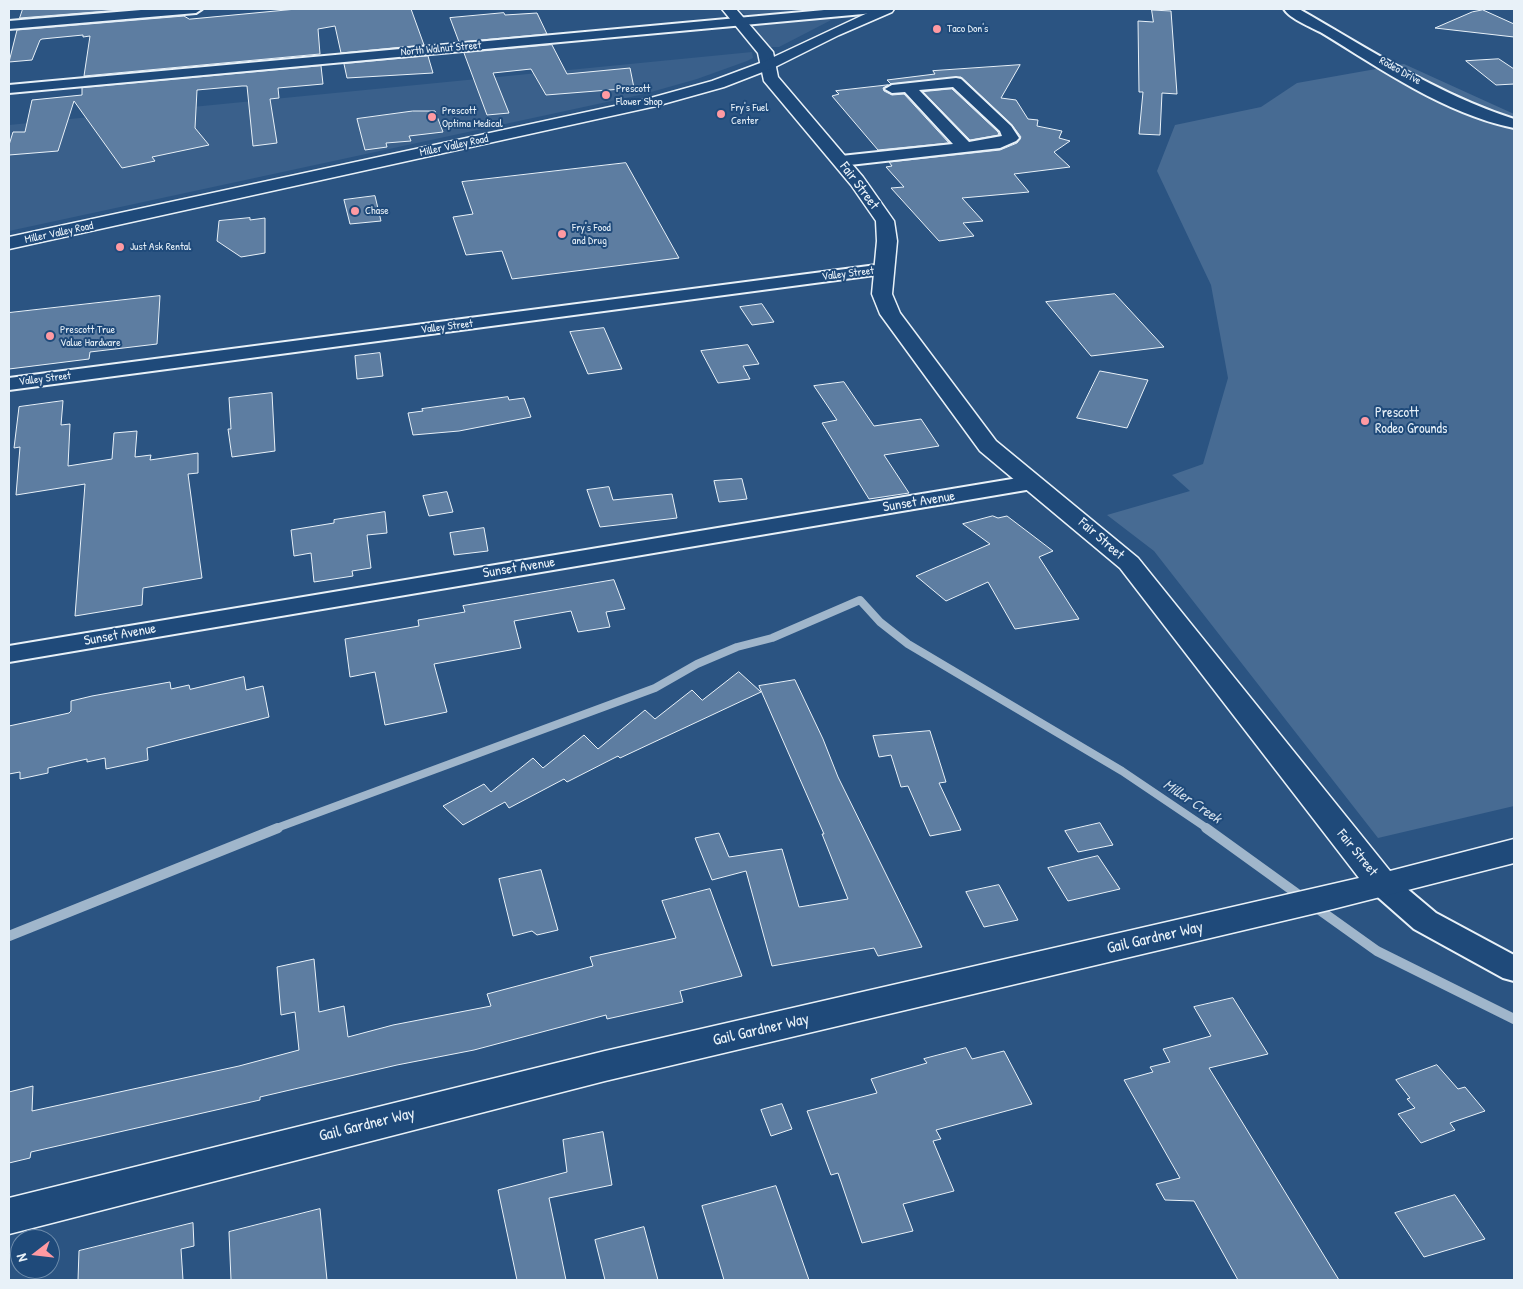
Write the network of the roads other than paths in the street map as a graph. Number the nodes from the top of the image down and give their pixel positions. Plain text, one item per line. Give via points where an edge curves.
1 (196, 9) edge
2 (729, 9) edge
3 (874, 9) edge
4 (887, 9) edge
5 (1290, 9) edge
6 (739, 21) junction
7 (9, 25) edge
8 (768, 65) junction
9 (908, 87) junction
10 (9, 90) edge
11 (892, 90) dead end
12 (1514, 124) edge
13 (966, 148) junction
14 (841, 161) junction
15 (9, 243) edge
16 (884, 269) junction
17 (9, 384) edge
18 (1030, 483) junction
19 (9, 654) edge
20 (1514, 851) edge
21 (1382, 884) junction
22 (1514, 968) edge
23 (9, 1216) edge

1 - 7 street
2 - 6 street, Fair Street
3 - 6 street, North Walnut Street
4 - 8 street, Miller Valley Road
5 - 12 street, Rodeo Drive via 1413,80
6 - 8 street, Fair Street via 764,52
6 - 10 street, North Walnut Street
8 - 14 street, Fair Street via 770,78
8 - 15 street, Miller Valley Road via 718,84 650,102
9 - 11 street
9 - 13 street
9 - 13 street via 956,82 1006,129 1011,138
13 - 14 street
14 - 16 street, Fair Street via 885,221
16 - 17 street, Valley Street
16 - 18 street, Fair Street via 882,294 890,314 988,446
18 - 19 street, Sunset Avenue
18 - 21 street, Fair Street via 1081,520 1129,563
20 - 21 street, Gail Gardner Way
21 - 22 street, Fair Street via 1425,921
21 - 23 street, Gail Gardner Way via 605,1066

